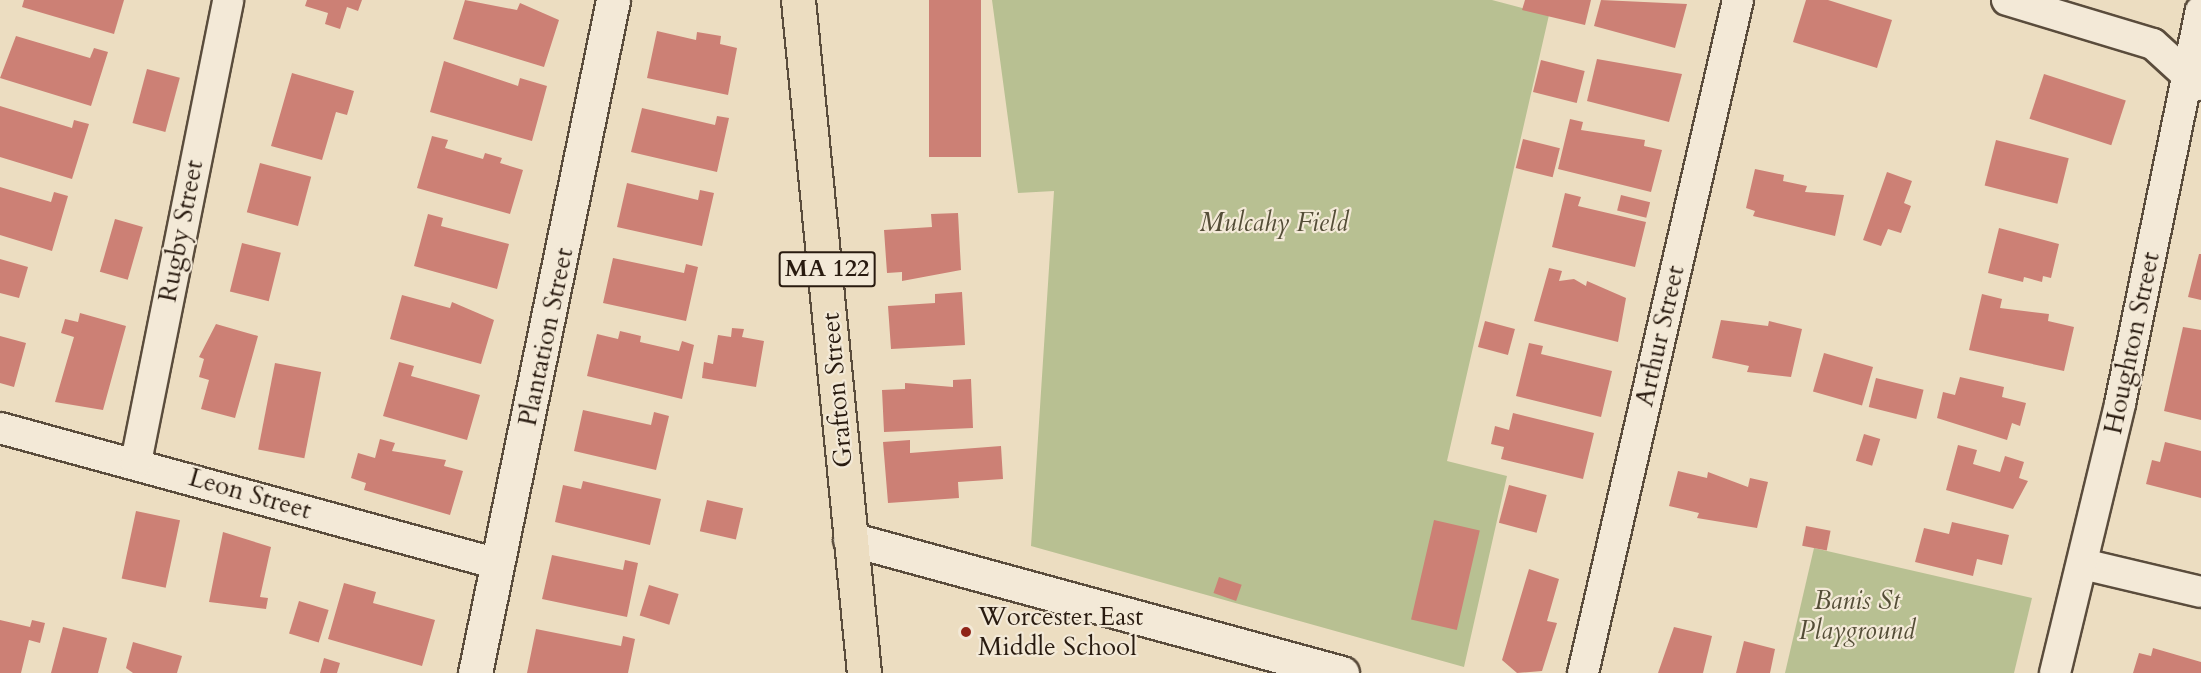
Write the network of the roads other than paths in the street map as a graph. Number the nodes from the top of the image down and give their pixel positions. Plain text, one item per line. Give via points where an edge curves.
1 (228, 0) edge
2 (613, 0) edge
3 (798, 0) edge
4 (1738, 0) edge
5 (2007, 0) edge
6 (2201, 11) edge
7 (2193, 82) edge
8 (0, 428) edge
9 (136, 462) junction
10 (850, 539) junction
11 (498, 564) junction
12 (2084, 564) junction
13 (2201, 592) edge
14 (475, 673) edge
15 (864, 673) edge
16 (1342, 673) edge
17 (1583, 673) edge
18 (2055, 673) edge

1 - 9 street, Rugby Street
2 - 11 street, Plantation Street
3 - 10 highway, Grafton Street / MA 122
4 - 17 street, Arthur Street
5 - 7 street via 2153,44
6 - 7 street, Houghton Street
7 - 12 street, Houghton Street
8 - 9 street, Leon Street
9 - 11 street, Leon Street
10 - 15 highway, Grafton Street / MA 122
10 - 16 street
11 - 14 street, Plantation Street
12 - 13 street
12 - 18 street, Houghton Street

